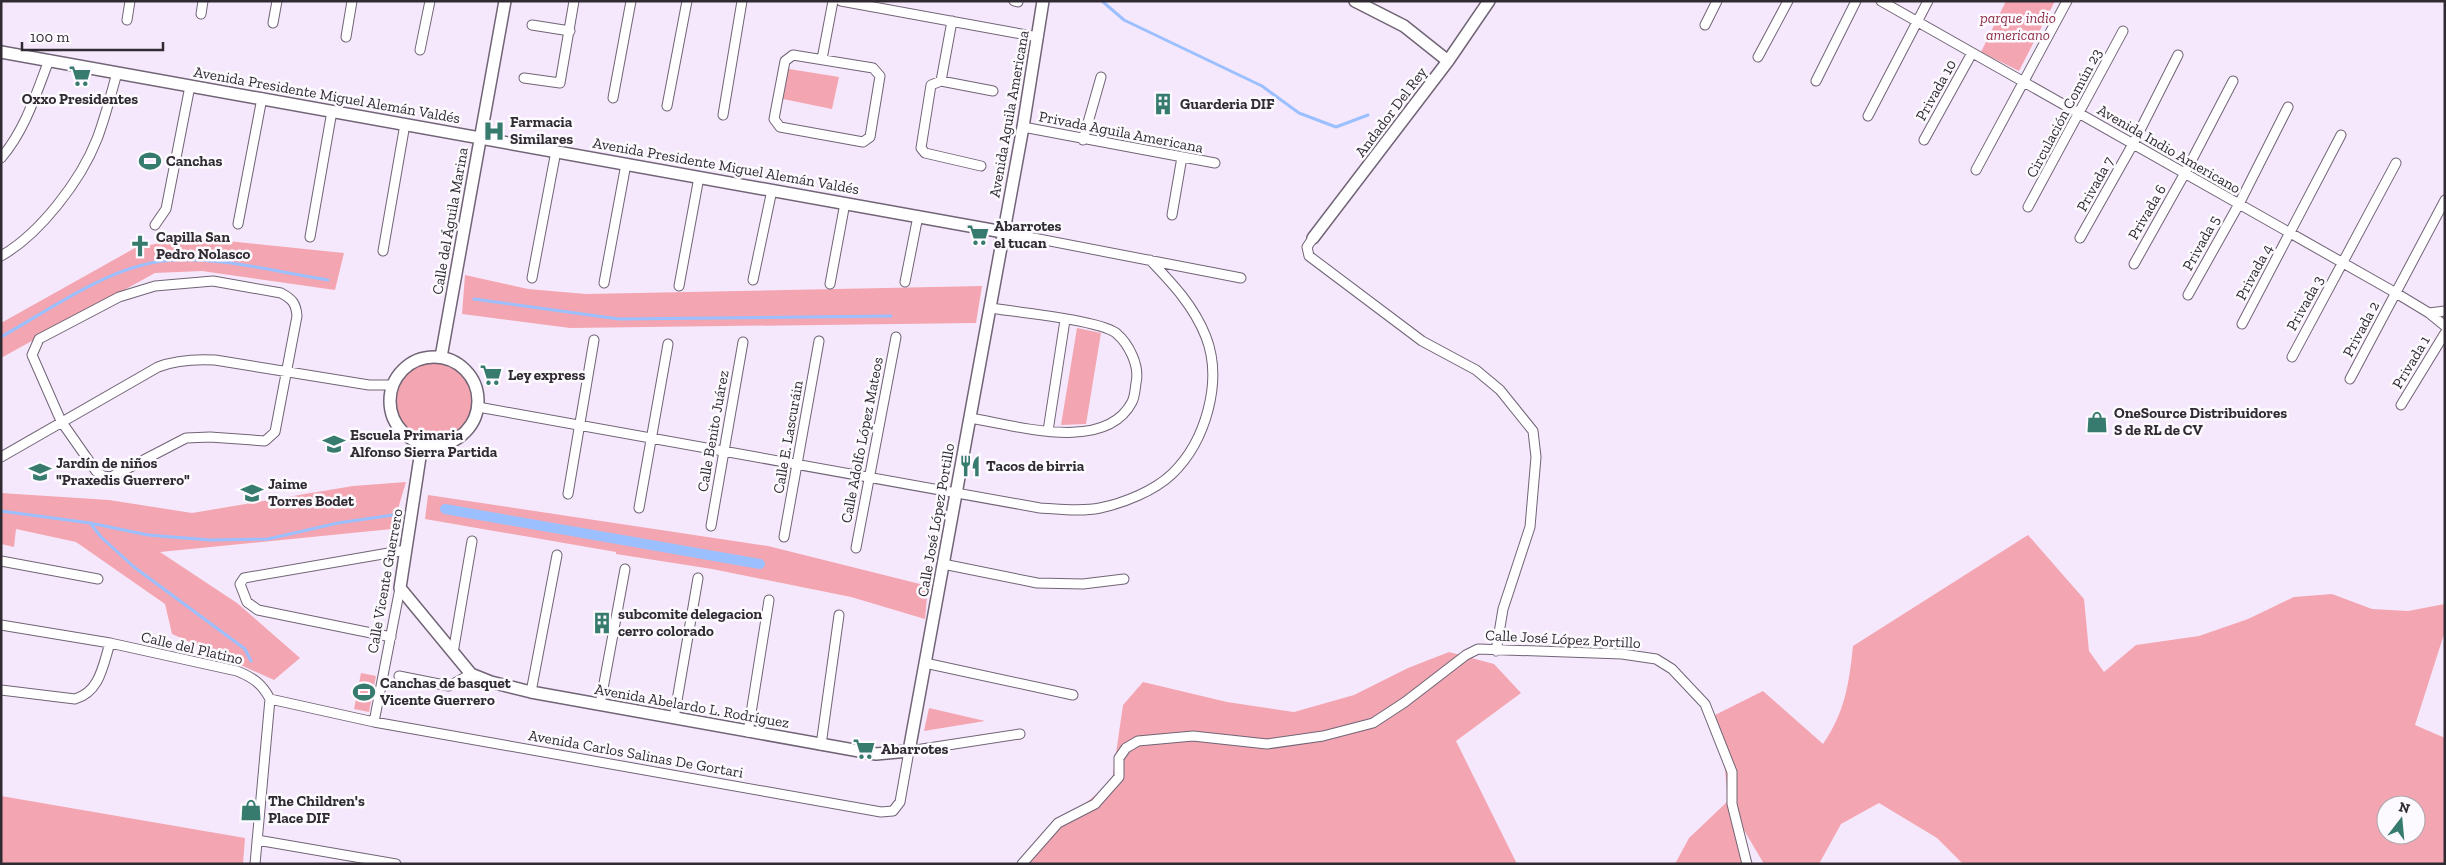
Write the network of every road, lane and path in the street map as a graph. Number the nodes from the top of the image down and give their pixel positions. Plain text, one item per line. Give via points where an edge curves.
1 (130, 1) edge
2 (203, 1) edge
3 (277, 1) edge
4 (352, 1) edge
5 (430, 1) edge
6 (505, 1) edge
7 (574, 1) edge
8 (630, 1) edge
9 (687, 1) edge
10 (742, 1) edge
11 (833, 1) edge
12 (841, 1) edge
13 (1043, 1) edge
14 (1355, 1) edge
15 (1489, 1) edge
16 (1717, 1) edge
17 (1788, 1) edge
18 (1856, 1) edge
19 (1881, 1) edge
20 (1928, 1) edge
21 (2067, 1) edge
22 (854, 2) edge
23 (201, 14) dead end
24 (127, 20) dead end
25 (952, 21) junction
26 (1917, 22) junction
27 (273, 23) dead end
28 (1705, 24) dead end
29 (532, 25) dead end
30 (2124, 30) dead end
31 (570, 31) junction
32 (346, 37) dead end
33 (1038, 37) junction
34 (420, 50) dead end
35 (1, 52) edge
36 (1972, 53) junction
37 (2178, 55) dead end
38 (1758, 58) dead end
39 (822, 59) junction
40 (49, 60) junction
41 (1448, 61) junction
42 (117, 73) junction
43 (1101, 77) dead end
44 (524, 78) dead end
45 (941, 81) junction
46 (1816, 81) dead end
47 (2233, 81) dead end
48 (2023, 82) junction
49 (190, 86) junction
50 (993, 91) dead end
51 (262, 98) junction
52 (613, 98) dead end
53 (667, 106) dead end
54 (2288, 107) dead end
55 (332, 111) junction
56 (723, 114) dead end
57 (2080, 114) junction
58 (1868, 116) dead end
59 (405, 124) junction
60 (1022, 127) junction
61 (2341, 135) dead end
62 (480, 138) junction
63 (1083, 140) junction
64 (1924, 140) dead end
65 (2133, 144) junction
66 (556, 151) junction
67 (1182, 157) junction
68 (1, 158) edge
69 (1215, 163) dead end
70 (2396, 163) dead end
71 (626, 164) junction
72 (981, 166) dead end
73 (1976, 170) dead end
74 (2185, 174) junction
75 (699, 177) junction
76 (772, 190) junction
77 (2445, 200) edge
78 (845, 203) junction
79 (2239, 204) junction
80 (2028, 207) dead end
81 (1172, 215) dead end
82 (918, 216) junction
83 (238, 224) dead end
84 (155, 225) dead end
85 (1003, 232) junction
86 (2290, 234) junction
87 (310, 237) dead end
88 (1313, 238) joint
89 (2080, 238) dead end
90 (383, 250) dead end
91 (1, 256) edge
92 (1150, 260) junction
93 (2343, 263) junction
94 (2134, 264) dead end
95 (532, 278) dead end
96 (1240, 278) dead end
97 (753, 280) dead end
98 (905, 282) dead end
99 (604, 283) dead end
100 (830, 284) dead end
101 (679, 286) dead end
102 (2396, 293) junction
103 (2188, 295) dead end
104 (990, 308) junction
105 (2445, 311) edge
106 (2429, 313) junction
107 (1065, 320) junction
108 (2242, 324) dead end
109 (2445, 326) edge
110 (2445, 333) edge
111 (896, 337) dead end
112 (594, 340) dead end
113 (819, 341) dead end
114 (743, 342) dead end
115 (668, 344) dead end
116 (441, 357) junction
117 (2292, 357) dead end
118 (287, 370) junction
119 (2350, 379) dead end
120 (392, 385) junction
121 (2401, 405) dead end
122 (478, 407) junction
123 (970, 418) junction
124 (61, 421) junction
125 (580, 425) junction
126 (1048, 431) junction
127 (651, 438) junction
128 (422, 444) junction
129 (724, 450) junction
130 (1, 456) edge
131 (797, 464) junction
132 (869, 476) junction
133 (956, 492) junction
134 (568, 494) dead end
135 (639, 508) dead end
136 (711, 526) dead end
137 (784, 537) dead end
138 (472, 541) dead end
139 (856, 548) dead end
140 (406, 550) junction
141 (557, 555) dead end
142 (1, 561) edge
143 (943, 564) junction
144 (625, 569) dead end
145 (698, 578) dead end
146 (98, 579) dead end
147 (1124, 579) dead end
148 (400, 588) junction
149 (769, 600) dead end
150 (839, 615) dead end
151 (1, 624) edge
152 (391, 637) junction
153 (110, 643) junction
154 (1496, 650) junction
155 (453, 653) junction
156 (925, 663) junction
157 (471, 674) junction
158 (399, 676) dead end
159 (1, 690) edge
160 (531, 692) junction
161 (1073, 695) dead end
162 (270, 699) junction
163 (600, 705) junction
164 (674, 718) junction
165 (374, 722) junction
166 (748, 732) junction
167 (1020, 734) dead end
168 (821, 745) junction
169 (910, 751) junction
170 (893, 811) joint
171 (257, 840) junction
172 (255, 864) edge
173 (396, 864) edge
174 (1022, 864) edge
175 (1747, 864) edge

1 - 24 street
2 - 23 street
3 - 27 street
4 - 32 street
5 - 34 street
6 - 62 street, Calle del Águila Marina
7 - 31 street
8 - 52 street
9 - 53 street
10 - 56 street
11 - 39 street
12 - 22 street
13 - 33 street, Avenida Aguila Americana
14 - 41 street via 1404,26
15 - 41 street, Andador Del Rey
16 - 28 street
17 - 38 street
18 - 46 street
19 - 26 street, Avenida Indio Americano
20 - 26 street
21 - 48 street
22 - 25 street
25 - 33 street
25 - 45 street
26 - 36 street, Avenida Indio Americano
26 - 58 street
29 - 31 street
30 - 57 street, Circulación Común 23
31 - 44 street via 560,84
33 - 60 street, Avenida Aguila Americana
35 - 40 street, Avenida Presidente Miguel Alemán Valdés
36 - 48 street, Avenida Indio Americano
36 - 64 street, Privada 10
37 - 65 street, Privada 7
39 - 39 street via 793,55 784,61 776,123 780,127 867,141 880,76 878,72 873,68
40 - 42 street, Avenida Presidente Miguel Alemán Valdés
40 - 68 street via 26,119 13,144
41 - 88 street, Andador Del Rey
42 - 49 street, Avenida Presidente Miguel Alemán Valdés
42 - 91 street via 98,138 86,164 43,221
43 - 63 street
45 - 50 street
45 - 72 street via 930,88 922,151
47 - 74 street, Privada 6
48 - 57 street, Avenida Indio Americano
48 - 73 street
49 - 51 street, Avenida Presidente Miguel Alemán Valdés
49 - 84 street via 166,209
51 - 55 street, Avenida Presidente Miguel Alemán Valdés
51 - 83 street
54 - 79 street, Privada 5
55 - 59 street, Avenida Presidente Miguel Alemán Valdés
55 - 87 street
57 - 65 street, Avenida Indio Americano
57 - 80 street, Circulación Común 23
59 - 62 street, Avenida Presidente Miguel Alemán Valdés
59 - 90 street
60 - 63 street, Privada Aguila Americana
60 - 85 street, Avenida Aguila Americana
61 - 86 street, Privada 4
62 - 66 street, Avenida Presidente Miguel Alemán Valdés
62 - 116 street, Calle del Águila Marina
63 - 67 street, Privada Aguila Americana
65 - 74 street, Avenida Indio Americano
65 - 89 street, Privada 7
66 - 71 street, Avenida Presidente Miguel Alemán Valdés
66 - 95 street
67 - 69 street, Privada Aguila Americana
67 - 81 street
70 - 93 street, Privada 3
71 - 75 street, Avenida Presidente Miguel Alemán Valdés
71 - 99 street
74 - 79 street, Avenida Indio Americano
74 - 94 street, Privada 6
75 - 76 street, Avenida Presidente Miguel Alemán Valdés
75 - 101 street
76 - 78 street, Avenida Presidente Miguel Alemán Valdés
76 - 97 street
77 - 102 street, Privada 2
78 - 82 street, Avenida Presidente Miguel Alemán Valdés
78 - 100 street
79 - 86 street, Avenida Indio Americano
79 - 103 street, Privada 5
82 - 85 street, Avenida Presidente Miguel Alemán Valdés
82 - 98 street
85 - 92 street, Avenida Presidente Miguel Alemán Valdés
85 - 104 street, Calle José López Portillo
86 - 93 street, Avenida Indio Americano
86 - 108 street, Privada 4
88 - 154 street via 1307,247 1309,256 1422,341 1476,370 1500,390 1533,431 1536,457 1530,527 1503,609
92 - 96 street, Avenida Presidente Miguel Alemán Valdés
92 - 133 street via 1188,304 1211,355 1213,386 1207,418 1172,474 1138,496 1100,508 1040,508
93 - 102 street, Avenida Indio Americano
93 - 117 street, Privada 3
102 - 106 street, Avenida Indio Americano
102 - 119 street, Privada 2
104 - 107 street
104 - 123 street, Calle José López Portillo
105 - 106 street
106 - 109 street, Privada 1
107 - 126 street
107 - 126 street via 1094,324 1115,333 1132,352 1138,377 1132,401 1117,420 1096,430
110 - 121 street, Privada 1
111 - 132 street, Calle Adolfo López Mateos
112 - 125 street
113 - 131 street, Calle E. Lascuráin
114 - 129 street, Calle Benito Juárez
115 - 127 street
116 - 120 street via 412,362 398,374
116 - 122 street via 452,360 470,374 478,395
118 - 120 street via 369,385
118 - 124 street via 199,359 169,363
118 - 124 street via 275,432 270,438 265,441 186,438 111,477 96,471
118 - 124 street via 297,316 291,298 281,292 214,281 155,286 119,297 40,339 34,347 32,355
120 - 128 street via 390,410 394,421 411,439
122 - 125 street
122 - 128 street via 475,419 459,438 447,444
123 - 126 street
123 - 133 street, Calle José López Portillo
124 - 130 street
125 - 127 street
125 - 134 street
127 - 129 street
127 - 135 street
128 - 140 street, Calle Vicente Guerrero
129 - 131 street
129 - 136 street, Calle Benito Juárez
131 - 132 street
131 - 137 street, Calle E. Lascuráin
132 - 133 street
132 - 139 street, Calle Adolfo López Mateos
133 - 143 street, Calle José López Portillo
138 - 155 street
140 - 148 street, Calle Vicente Guerrero
140 - 152 street via 244,578 240,584 246,602 258,610
141 - 160 street
142 - 146 street
143 - 147 street via 1037,583 1083,584
143 - 156 street, Calle José López Portillo
144 - 163 street
145 - 164 street
148 - 152 street, Calle Vicente Guerrero
148 - 155 street, Avenida Abelardo L. Rodríguez
149 - 166 street
150 - 168 street
151 - 153 street, Calle del Platino
152 - 165 street, Calle Vicente Guerrero
153 - 159 street via 98,682 85,697 75,699
153 - 162 street, Calle del Platino via 237,671 263,685
154 - 174 street, Calle José López Portillo via 1478,649 1466,655 1374,723 1323,736 1267,744 1192,736 1138,741 1126,748 1119,758 1119,777 1095,804 1058,823
154 - 175 street, Calle José López Portillo via 1622,654 1656,659 1672,669 1705,704 1732,772 1732,804
155 - 157 street, Avenida Abelardo L. Rodríguez
156 - 161 street
156 - 169 street, Calle José López Portillo
157 - 158 street via 449,686
157 - 160 street, Avenida Abelardo L. Rodríguez
160 - 163 street, Avenida Abelardo L. Rodríguez
162 - 165 street
162 - 171 street
163 - 164 street, Avenida Abelardo L. Rodríguez
164 - 166 street, Avenida Abelardo L. Rodríguez
165 - 170 street, Avenida Carlos Salinas De Gortari via 881,812
166 - 168 street, Avenida Abelardo L. Rodríguez
167 - 169 street
168 - 169 street, Avenida Abelardo L. Rodríguez via 876,754
169 - 170 street, Calle José López Portillo via 900,802
171 - 172 street
171 - 173 street

